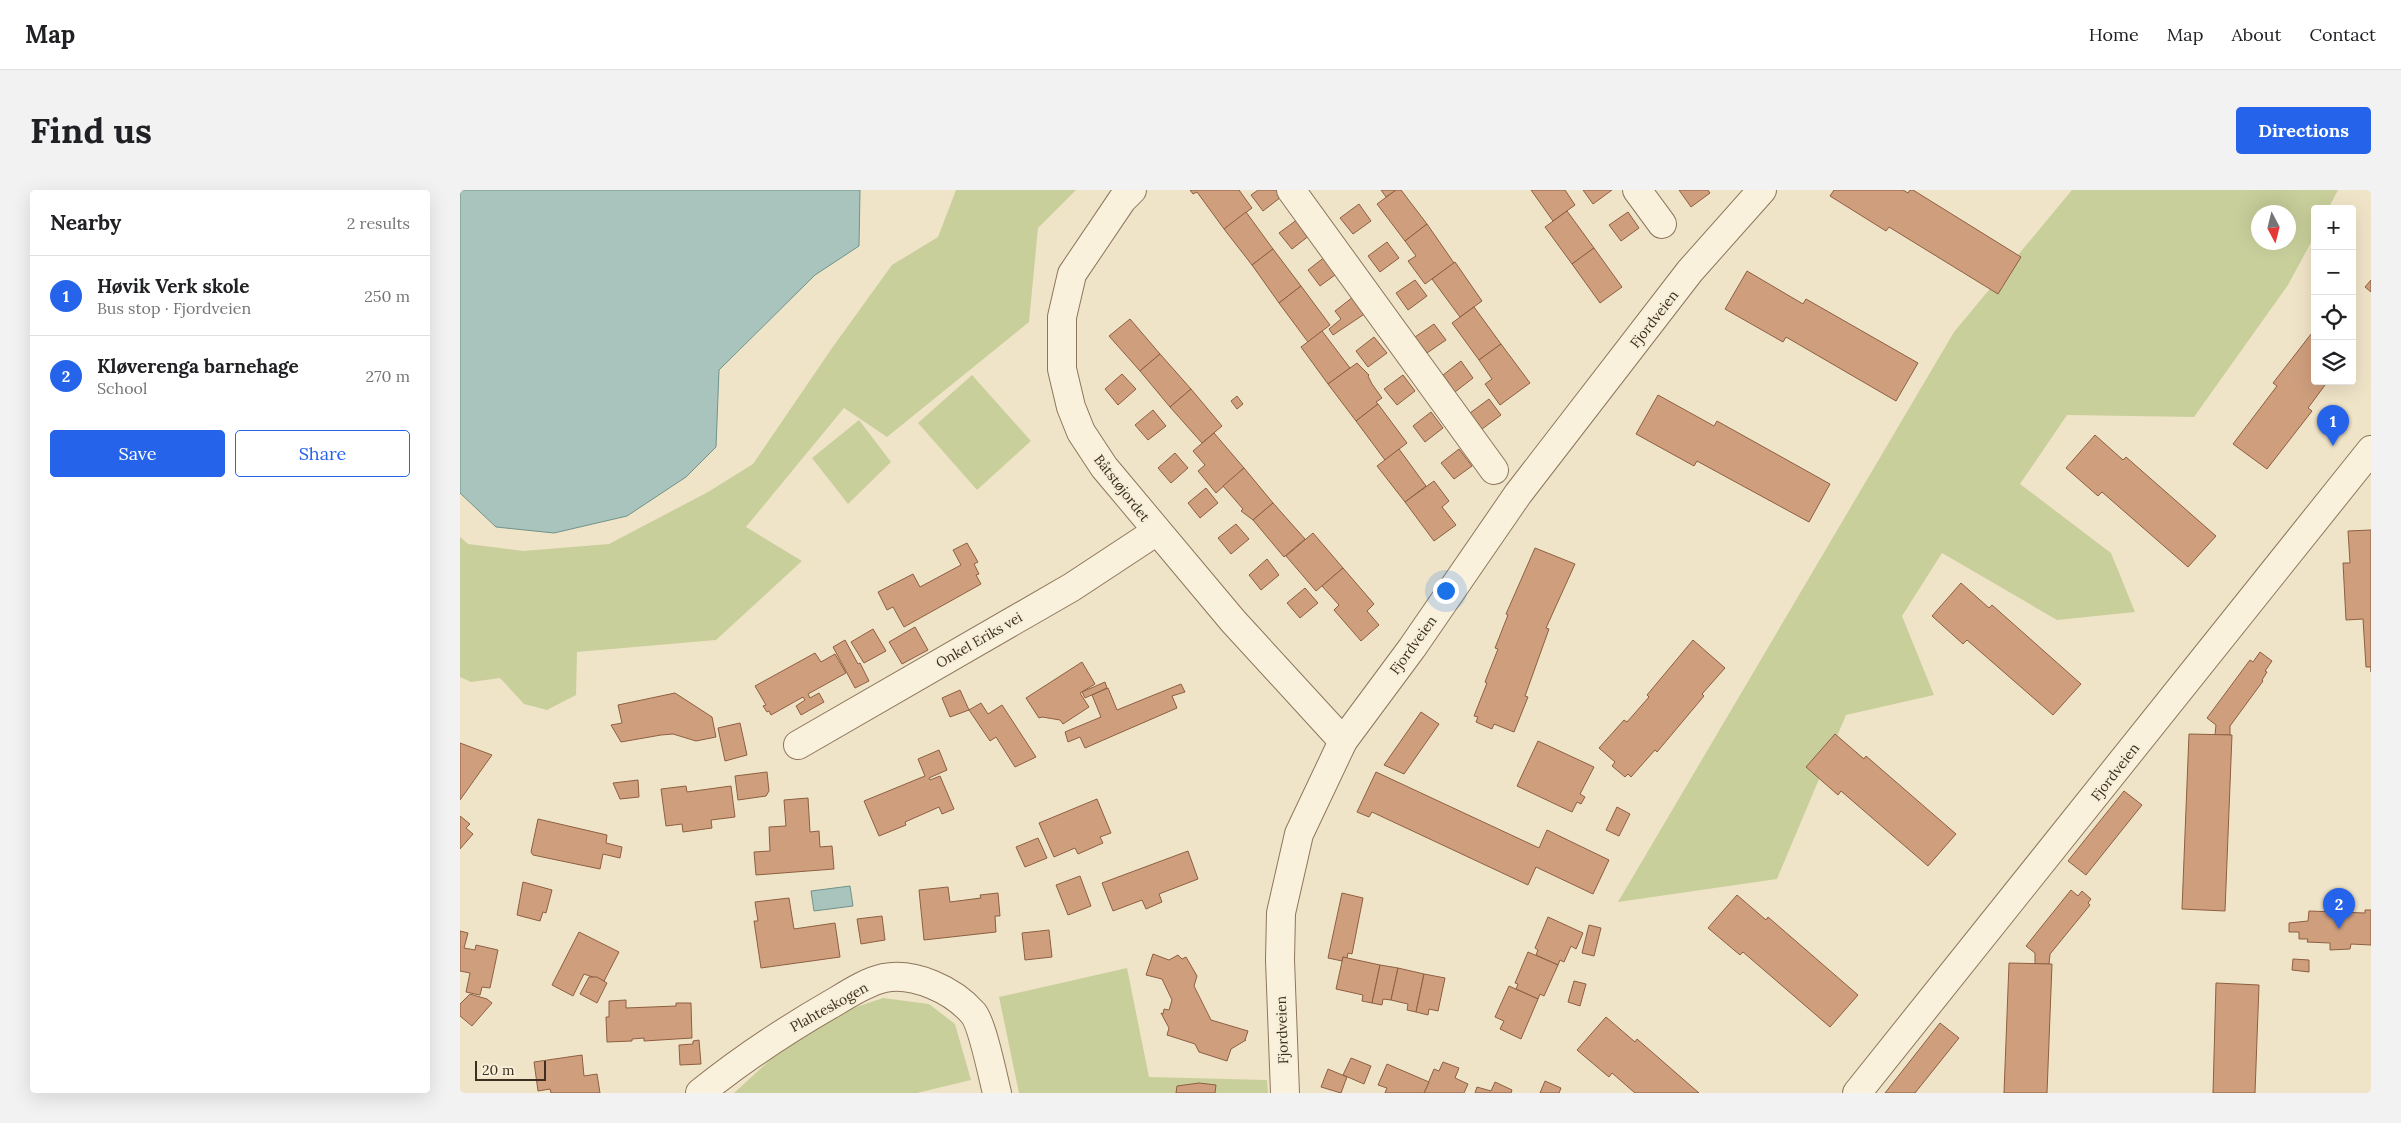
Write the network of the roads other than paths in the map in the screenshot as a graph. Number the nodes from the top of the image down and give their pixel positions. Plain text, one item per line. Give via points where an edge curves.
1 (1132, 190) edge
2 (1291, 190) edge
3 (1637, 190) edge
4 (1762, 190) edge
5 (1662, 224) dead end
6 (2371, 450) edge
7 (1494, 470) dead end
8 (1157, 531) junction
9 (1343, 741) junction
10 (798, 745) dead end
11 (700, 1093) edge
12 (997, 1093) edge
13 (1285, 1093) edge
14 (1857, 1093) edge

1 - 8 street, Båtstøjordet via 1072,274 1062,317 1062,369 1070,407 1081,432 1104,467
2 - 7 street
3 - 5 street
4 - 9 street, Fjordveien via 1690,271 1518,494 1412,648
6 - 14 street, Fjordveien
8 - 9 street, Båtstøjordet via 1233,622
8 - 10 street, Onkel Eriks vei via 1072,587
9 - 13 street, Fjordveien via 1299,834 1281,913
11 - 12 street, Plahteskogen via 793,1026 884,978 917,979 951,995 974,1014

